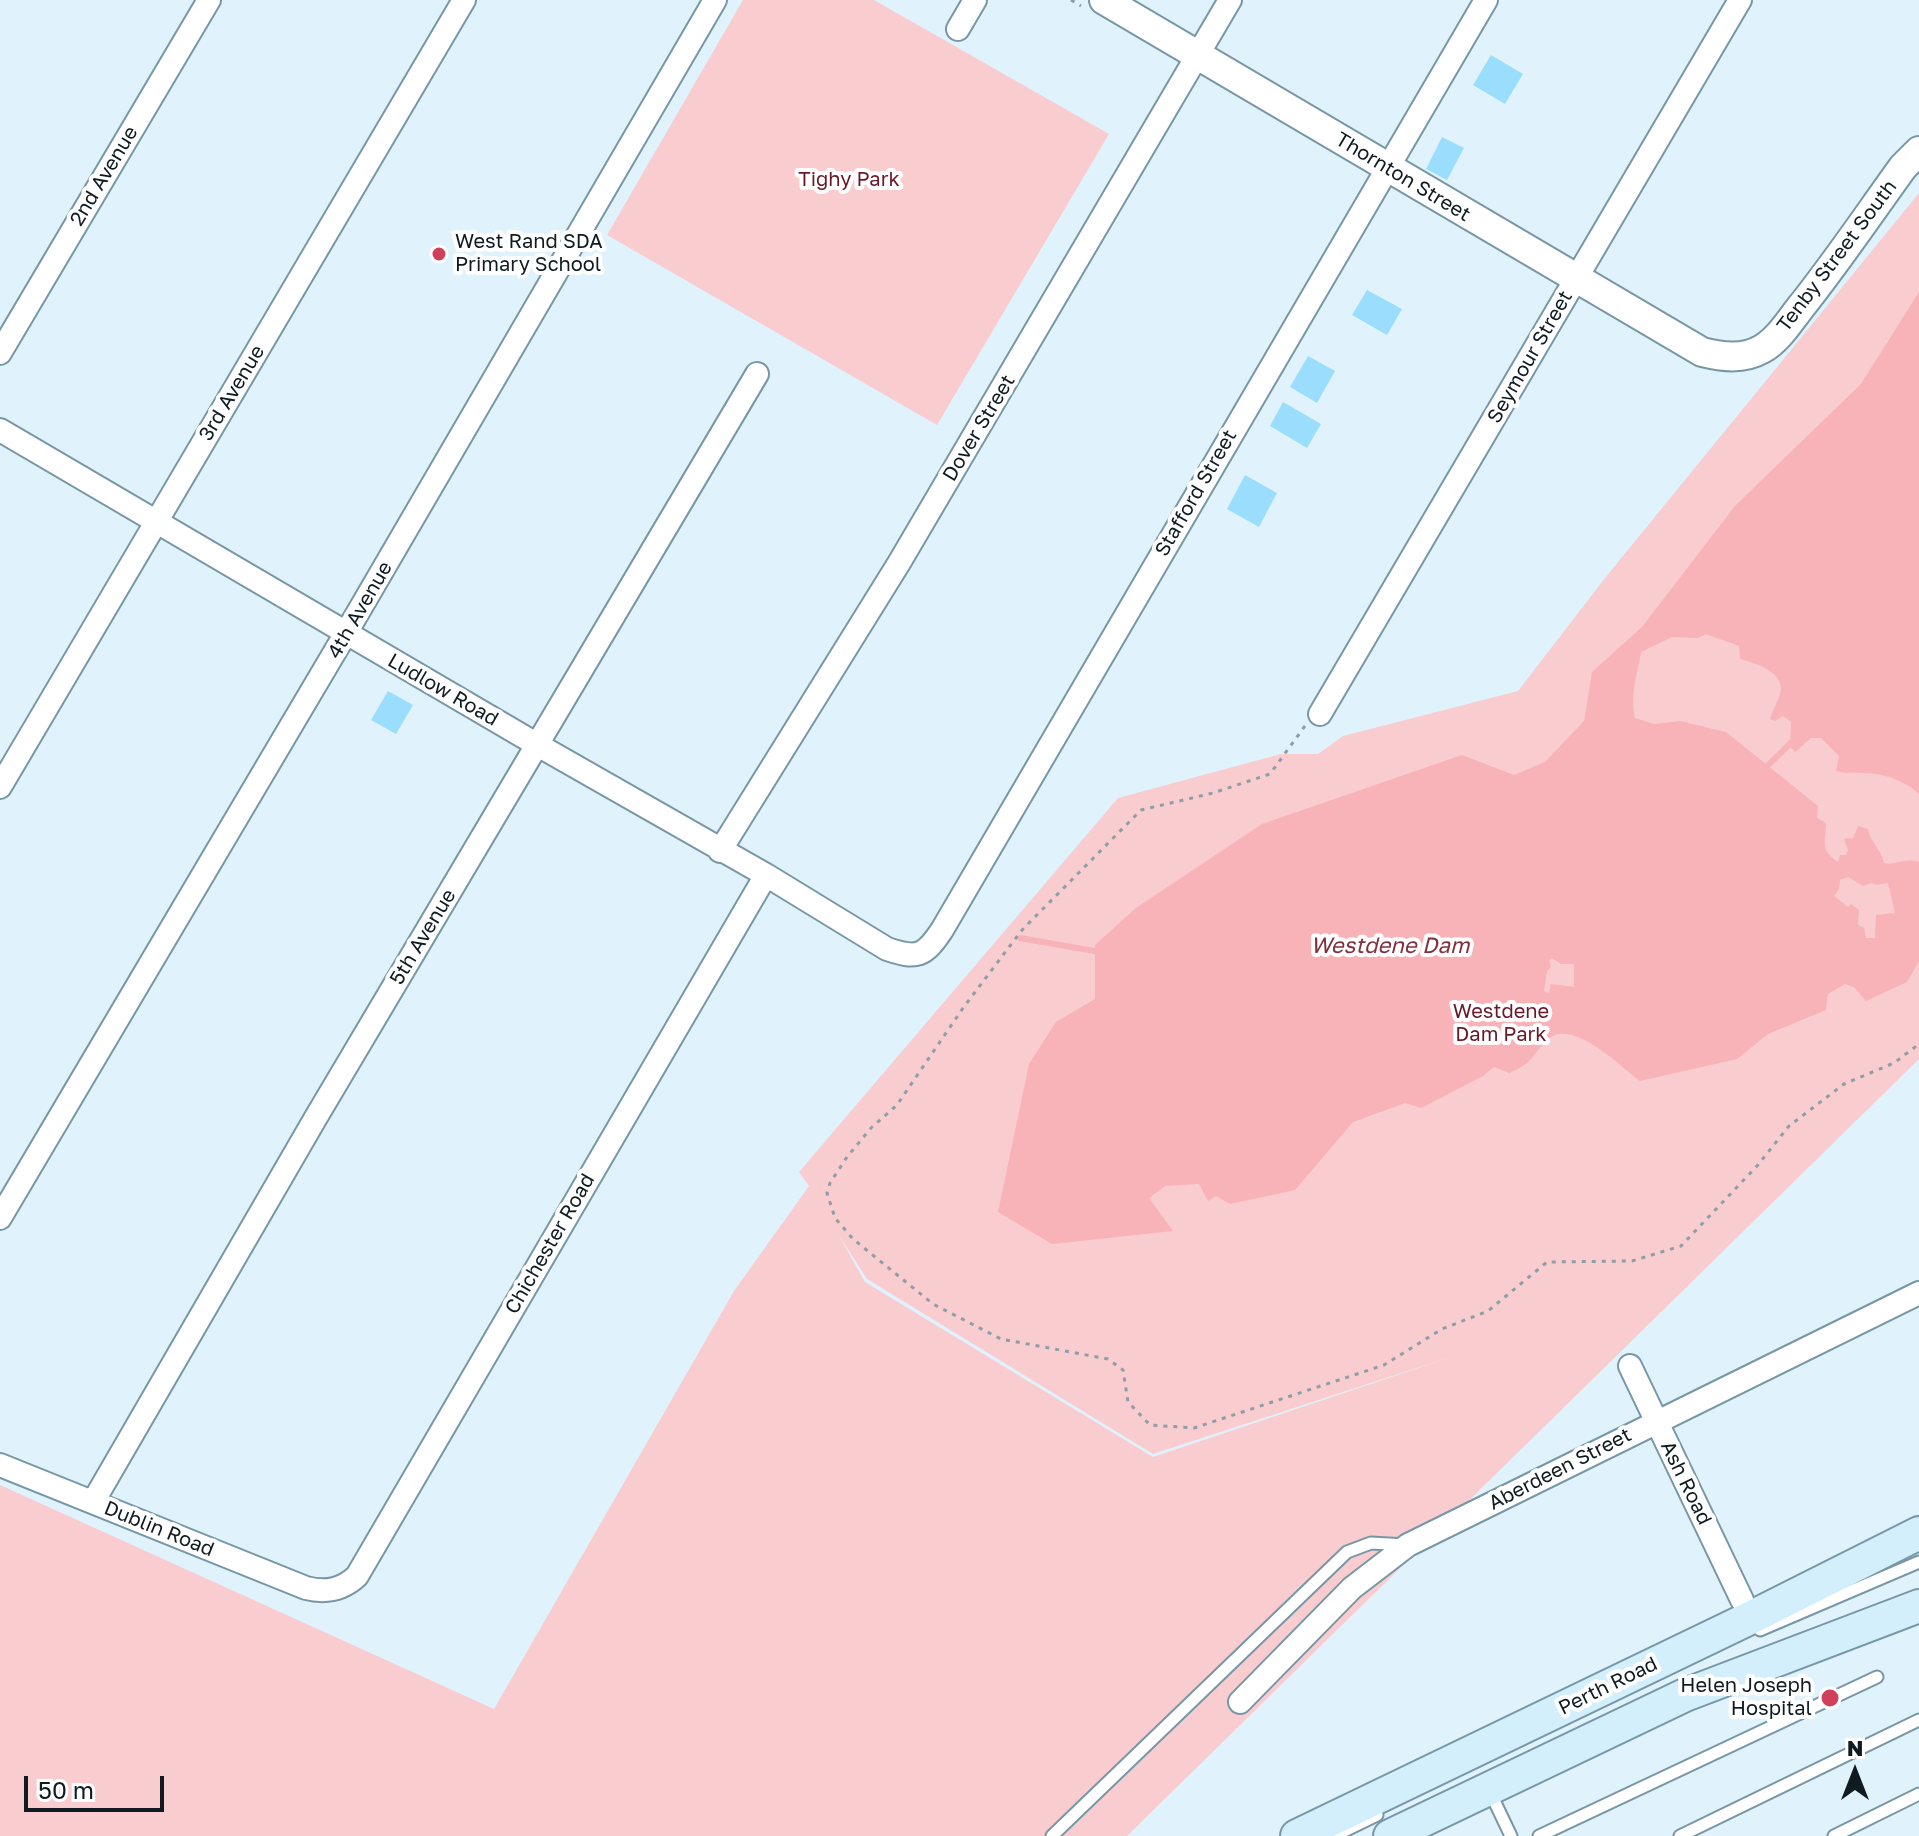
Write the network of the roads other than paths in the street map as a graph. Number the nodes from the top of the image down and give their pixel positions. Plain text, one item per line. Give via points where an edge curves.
1 (209, 0) edge
2 (464, 0) edge
3 (715, 0) edge
4 (975, 0) edge
5 (1104, 0) edge
6 (1230, 0) edge
7 (1486, 0) edge
8 (1740, 0) edge
9 (958, 29) dead end
10 (1198, 55) junction
11 (1919, 132) edge
12 (1911, 159) edge
13 (1388, 168) junction
14 (1576, 279) junction
15 (1702, 352) joint
16 (0, 353) edge
17 (757, 374) dead end
18 (0, 430) edge
19 (157, 521) junction
20 (346, 633) junction
21 (1320, 714) road end
22 (536, 744) junction
23 (0, 787) edge
24 (720, 851) junction
25 (766, 875) junction
26 (887, 949) joint
27 (0, 1218) edge
28 (1919, 1293) edge
29 (1630, 1366) dead end
30 (1656, 1421) junction
31 (0, 1465) edge
32 (93, 1502) junction
33 (1408, 1545) junction
34 (1915, 1554) edge
35 (319, 1591) joint
36 (1742, 1600) dead end
37 (1919, 1606) edge
38 (1744, 1637) dead end
39 (1877, 1677) dead end
40 (1240, 1702) dead end
41 (1919, 1720) edge
42 (1488, 1788) junction
43 (1919, 1794) edge
44 (1388, 1823) edge
45 (1052, 1836) edge
46 (1297, 1836) edge
47 (1334, 1836) edge
48 (1511, 1836) edge
49 (1539, 1836) edge
50 (1680, 1836) edge
51 (1834, 1836) edge

1 - 16 street, 2nd Avenue
2 - 19 street, 3rd Avenue
3 - 20 street, 4th Avenue
4 - 9 street
5 - 10 street, Thornton Street
6 - 10 street, Dover Street
7 - 13 street, Stafford Street
8 - 14 street, Seymour Street
10 - 13 street, Thornton Street
10 - 24 street, Dover Street via 899,563
11 - 12 street, Tenby Street South
12 - 15 street, Tenby Street South via 1777,336 1748,355
13 - 14 street, Thornton Street
13 - 26 street, Stafford Street via 942,930 920,954
14 - 15 street, Thornton Street
14 - 21 street, Seymour Street
17 - 22 street, 5th Avenue
18 - 19 street, Ludlow Road
19 - 20 street, Ludlow Road
19 - 23 street, 3rd Avenue
20 - 22 street, Ludlow Road
20 - 27 street, 4th Avenue
22 - 24 street, Ludlow Road
22 - 32 street, 5th Avenue
24 - 25 street, Ludlow Road
25 - 26 street, Ludlow Road
25 - 35 street, Chichester Road via 357,1576 340,1588
28 - 30 street, Aberdeen Street
29 - 30 street, Ash Road
30 - 33 street, Aberdeen Street
30 - 36 street, Ash Road
31 - 32 street, Dublin Road
32 - 35 street, Dublin Road
33 - 40 street, Aberdeen Street via 1352,1588
33 - 45 lane via 1371,1543 1347,1552
34 - 38 lane
34 - 46 main road, Perth Road
37 - 42 main road, Perth Road via 1685,1695
39 - 49 lane
41 - 50 lane
42 - 44 main road, Perth Road
42 - 48 lane
43 - 51 lane
44 - 47 lane

